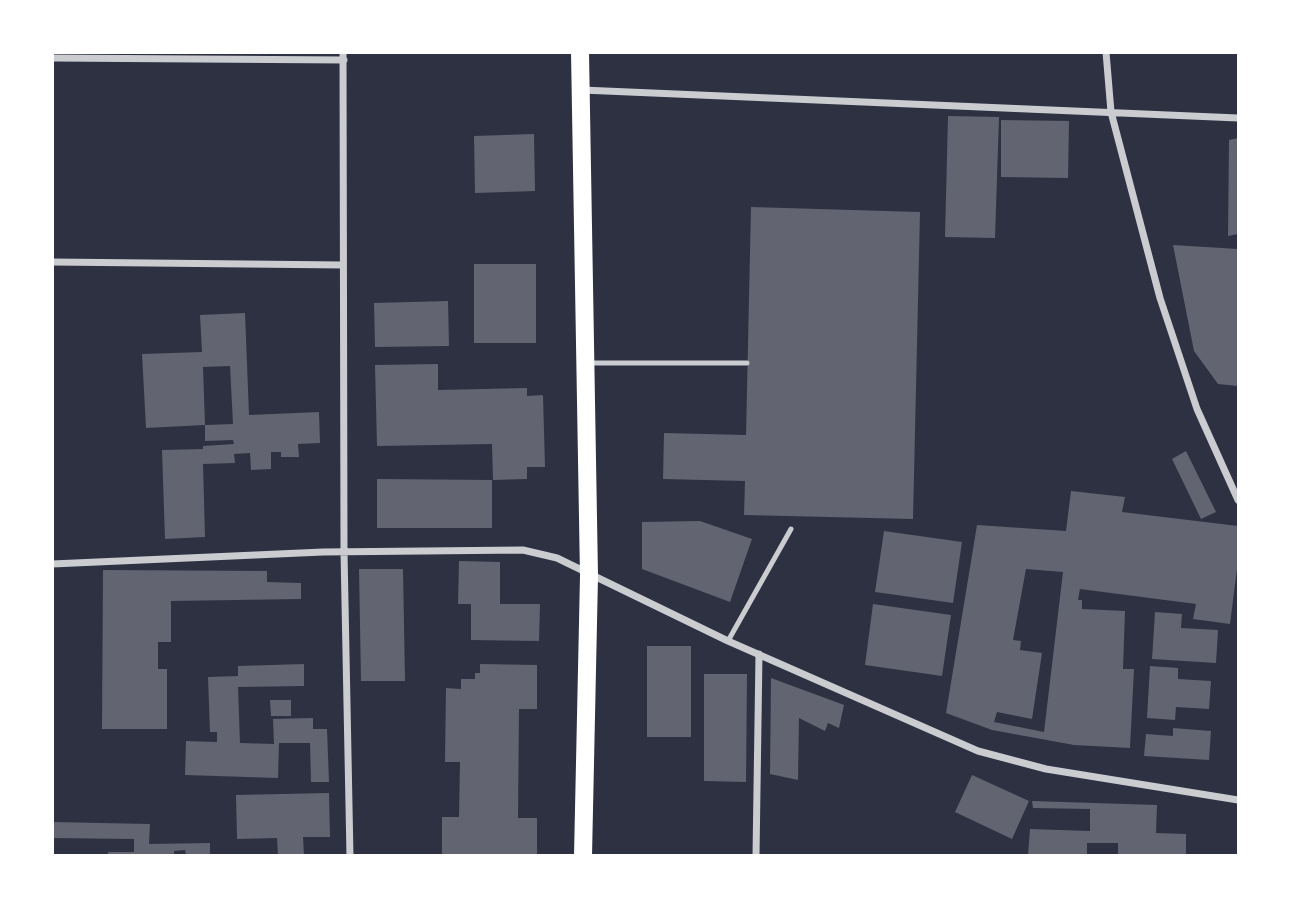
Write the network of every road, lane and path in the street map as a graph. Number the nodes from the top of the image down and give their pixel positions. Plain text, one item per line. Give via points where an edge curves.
1 (580, 52) edge
2 (1106, 52) edge
3 (343, 56) edge
4 (52, 58) edge
5 (581, 90) junction
6 (1111, 112) junction
7 (1238, 118) edge
8 (52, 262) edge
9 (343, 265) junction
10 (586, 363) junction
11 (747, 363) dead end
12 (1238, 500) edge
13 (791, 529) dead end
14 (344, 552) junction
15 (52, 565) edge
16 (589, 576) junction
17 (728, 641) junction
18 (759, 654) junction
19 (1238, 800) edge
20 (350, 856) edge
21 (583, 856) edge
22 (756, 856) edge

1 - 5 main road
2 - 6 street
3 - 4 street
3 - 9 street
5 - 6 street
5 - 10 main road
6 - 7 street
6 - 12 street via 1160,298 1197,409
8 - 9 street
9 - 14 street
10 - 11 lane
10 - 16 main road
13 - 17 lane
14 - 15 street
14 - 16 street via 523,550 557,558
14 - 20 street
16 - 17 street
16 - 21 main road
17 - 18 street
18 - 19 street via 1002,758
18 - 22 street

